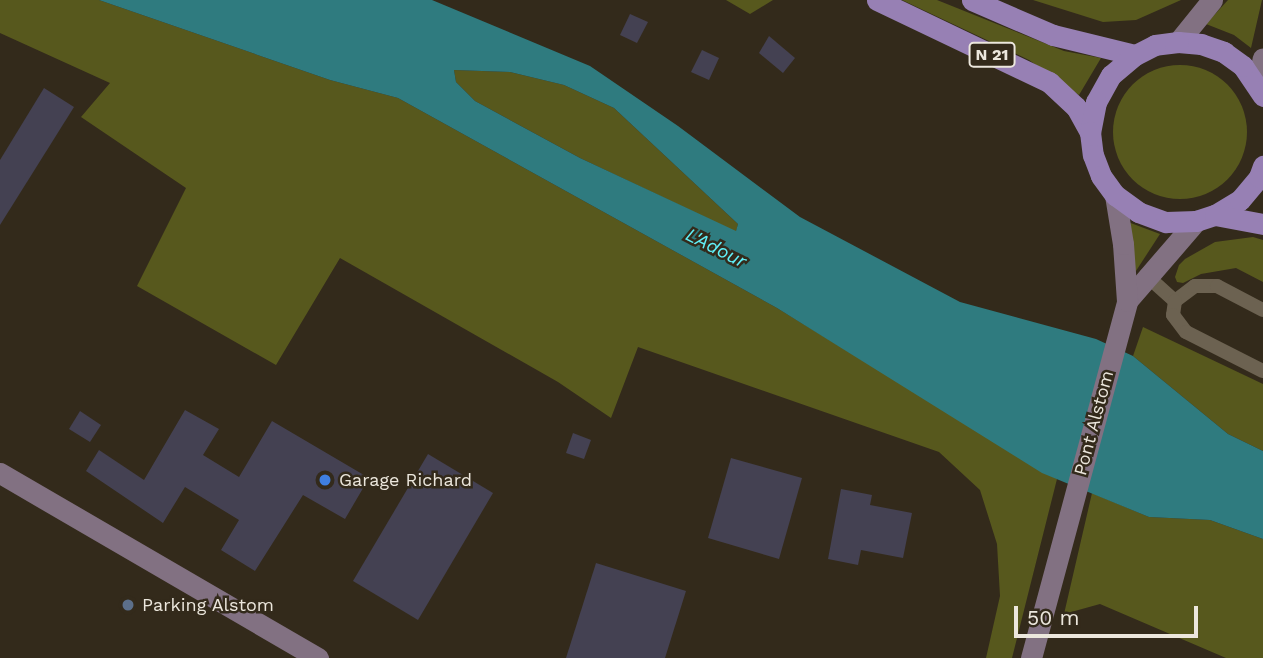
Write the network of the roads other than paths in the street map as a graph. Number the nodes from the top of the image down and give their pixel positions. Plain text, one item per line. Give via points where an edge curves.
1 (877, 0) edge
2 (972, 0) edge
3 (1212, 0) edge
4 (1178, 42) junction
5 (1135, 55) junction
6 (1263, 58) edge
7 (1260, 90) edge
8 (1090, 132) junction
9 (1263, 166) edge
10 (1115, 195) junction
11 (1206, 218) junction
12 (1263, 223) edge
13 (1146, 275) junction
14 (1175, 301) junction
15 (1125, 307) junction
16 (1263, 310) edge
17 (1263, 371) edge
18 (0, 473) edge
19 (318, 658) edge
20 (1031, 658) edge

1 - 8 main road, N 21 via 1049,82 1076,107
2 - 5 main road, N 21 via 1053,35
3 - 4 main road
4 - 5 main road
4 - 7 main road via 1224,52 1243,66
5 - 8 main road via 1111,75 1096,102
6 - 7 main road
8 - 10 main road via 1101,176
9 - 11 main road via 1240,200
10 - 11 main road via 1157,219
10 - 15 main road via 1123,244
11 - 12 main road
11 - 13 main road
13 - 14 lane
13 - 15 main road
14 - 16 lane via 1195,286 1217,286
14 - 17 lane via 1173,315 1186,332
15 - 20 main road, Pont Alstom
18 - 19 main road

